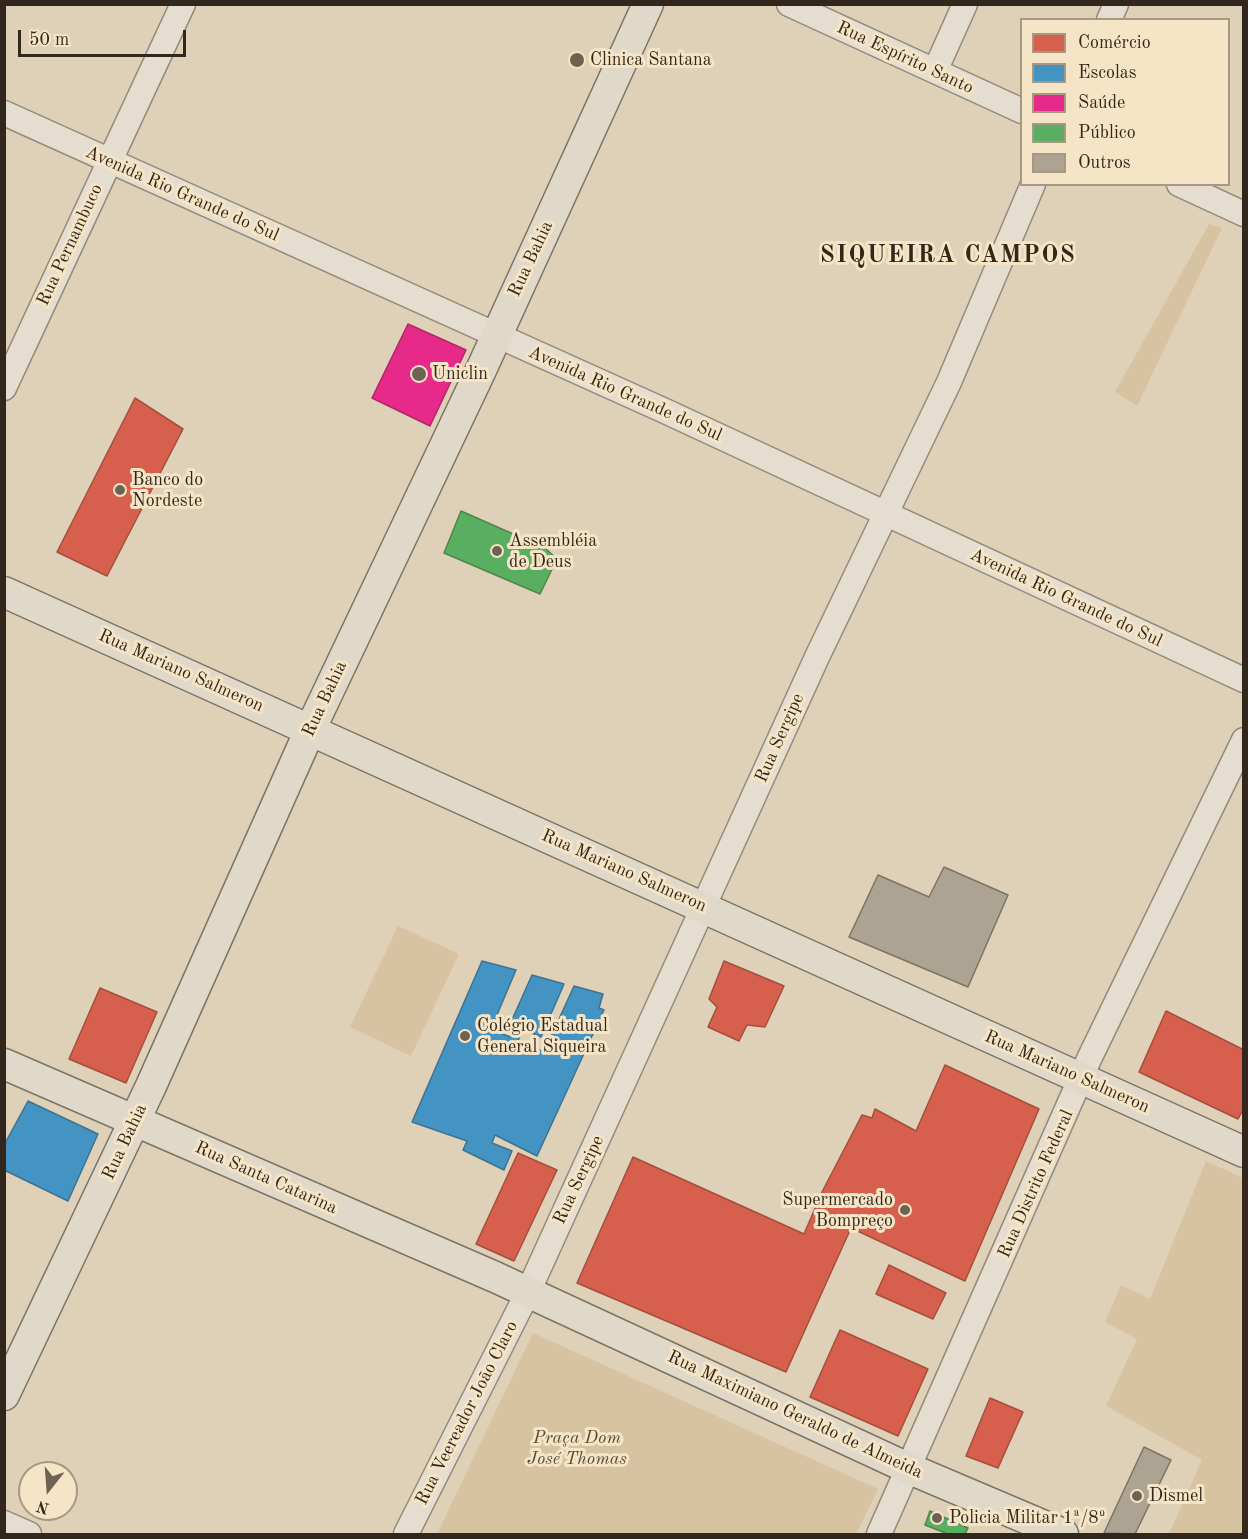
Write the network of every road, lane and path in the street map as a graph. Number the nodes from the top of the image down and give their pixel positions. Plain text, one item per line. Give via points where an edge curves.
1 (183, 4) edge
2 (648, 4) edge
3 (965, 4) edge
4 (1116, 4) edge
5 (804, 8) edge
6 (1110, 18) edge
7 (935, 71) junction
8 (1020, 110) edge
9 (4, 113) edge
10 (109, 162) junction
11 (1032, 186) edge
12 (1183, 186) edge
13 (1244, 214) edge
14 (497, 336) junction
15 (4, 388) edge
16 (885, 514) junction
17 (4, 592) edge
18 (1244, 680) edge
19 (310, 730) junction
20 (1244, 740) edge
21 (705, 908) junction
22 (4, 1064) edge
23 (1082, 1078) junction
24 (134, 1122) junction
25 (1244, 1152) edge
26 (528, 1292) junction
27 (4, 1395) edge
28 (910, 1469) junction
29 (4, 1523) edge
30 (29, 1534) edge
31 (406, 1534) edge
32 (879, 1534) edge
33 (1063, 1534) edge

1 - 10 street, Rua Pernambuco
2 - 14 main road, Rua Bahia
3 - 7 street
4 - 6 street
5 - 7 street, Rua Espírito Santo
7 - 8 street, Rua Espírito Santo
9 - 10 street, Avenida Rio Grande do Sul
10 - 14 street, Avenida Rio Grande do Sul
10 - 15 street, Rua Pernambuco
11 - 16 street, Rua Sergipe via 949,381
12 - 13 street
14 - 16 street, Avenida Rio Grande do Sul
14 - 19 main road, Rua Bahia
16 - 18 street, Avenida Rio Grande do Sul
16 - 21 street, Rua Sergipe
17 - 19 main road, Rua Mariano Salmeron
19 - 21 main road, Rua Mariano Salmeron
19 - 24 main road, Rua Bahia
20 - 23 street, Rua Distrito Federal
21 - 23 main road, Rua Mariano Salmeron
21 - 26 street, Rua Sergipe
22 - 24 main road, Rua Santa Catarina
23 - 25 main road, Rua Mariano Salmeron
23 - 28 street, Rua Distrito Federal
24 - 26 main road, Rua Santa Catarina
24 - 27 main road, Rua Bahia
26 - 28 main road, Rua Maximiano Geraldo de Almeida
26 - 31 street, Rua Veereador João Claro
28 - 32 street, Rua Distrito Federal
28 - 33 main road, Rua Maximiano Geraldo de Almeida
29 - 30 street

